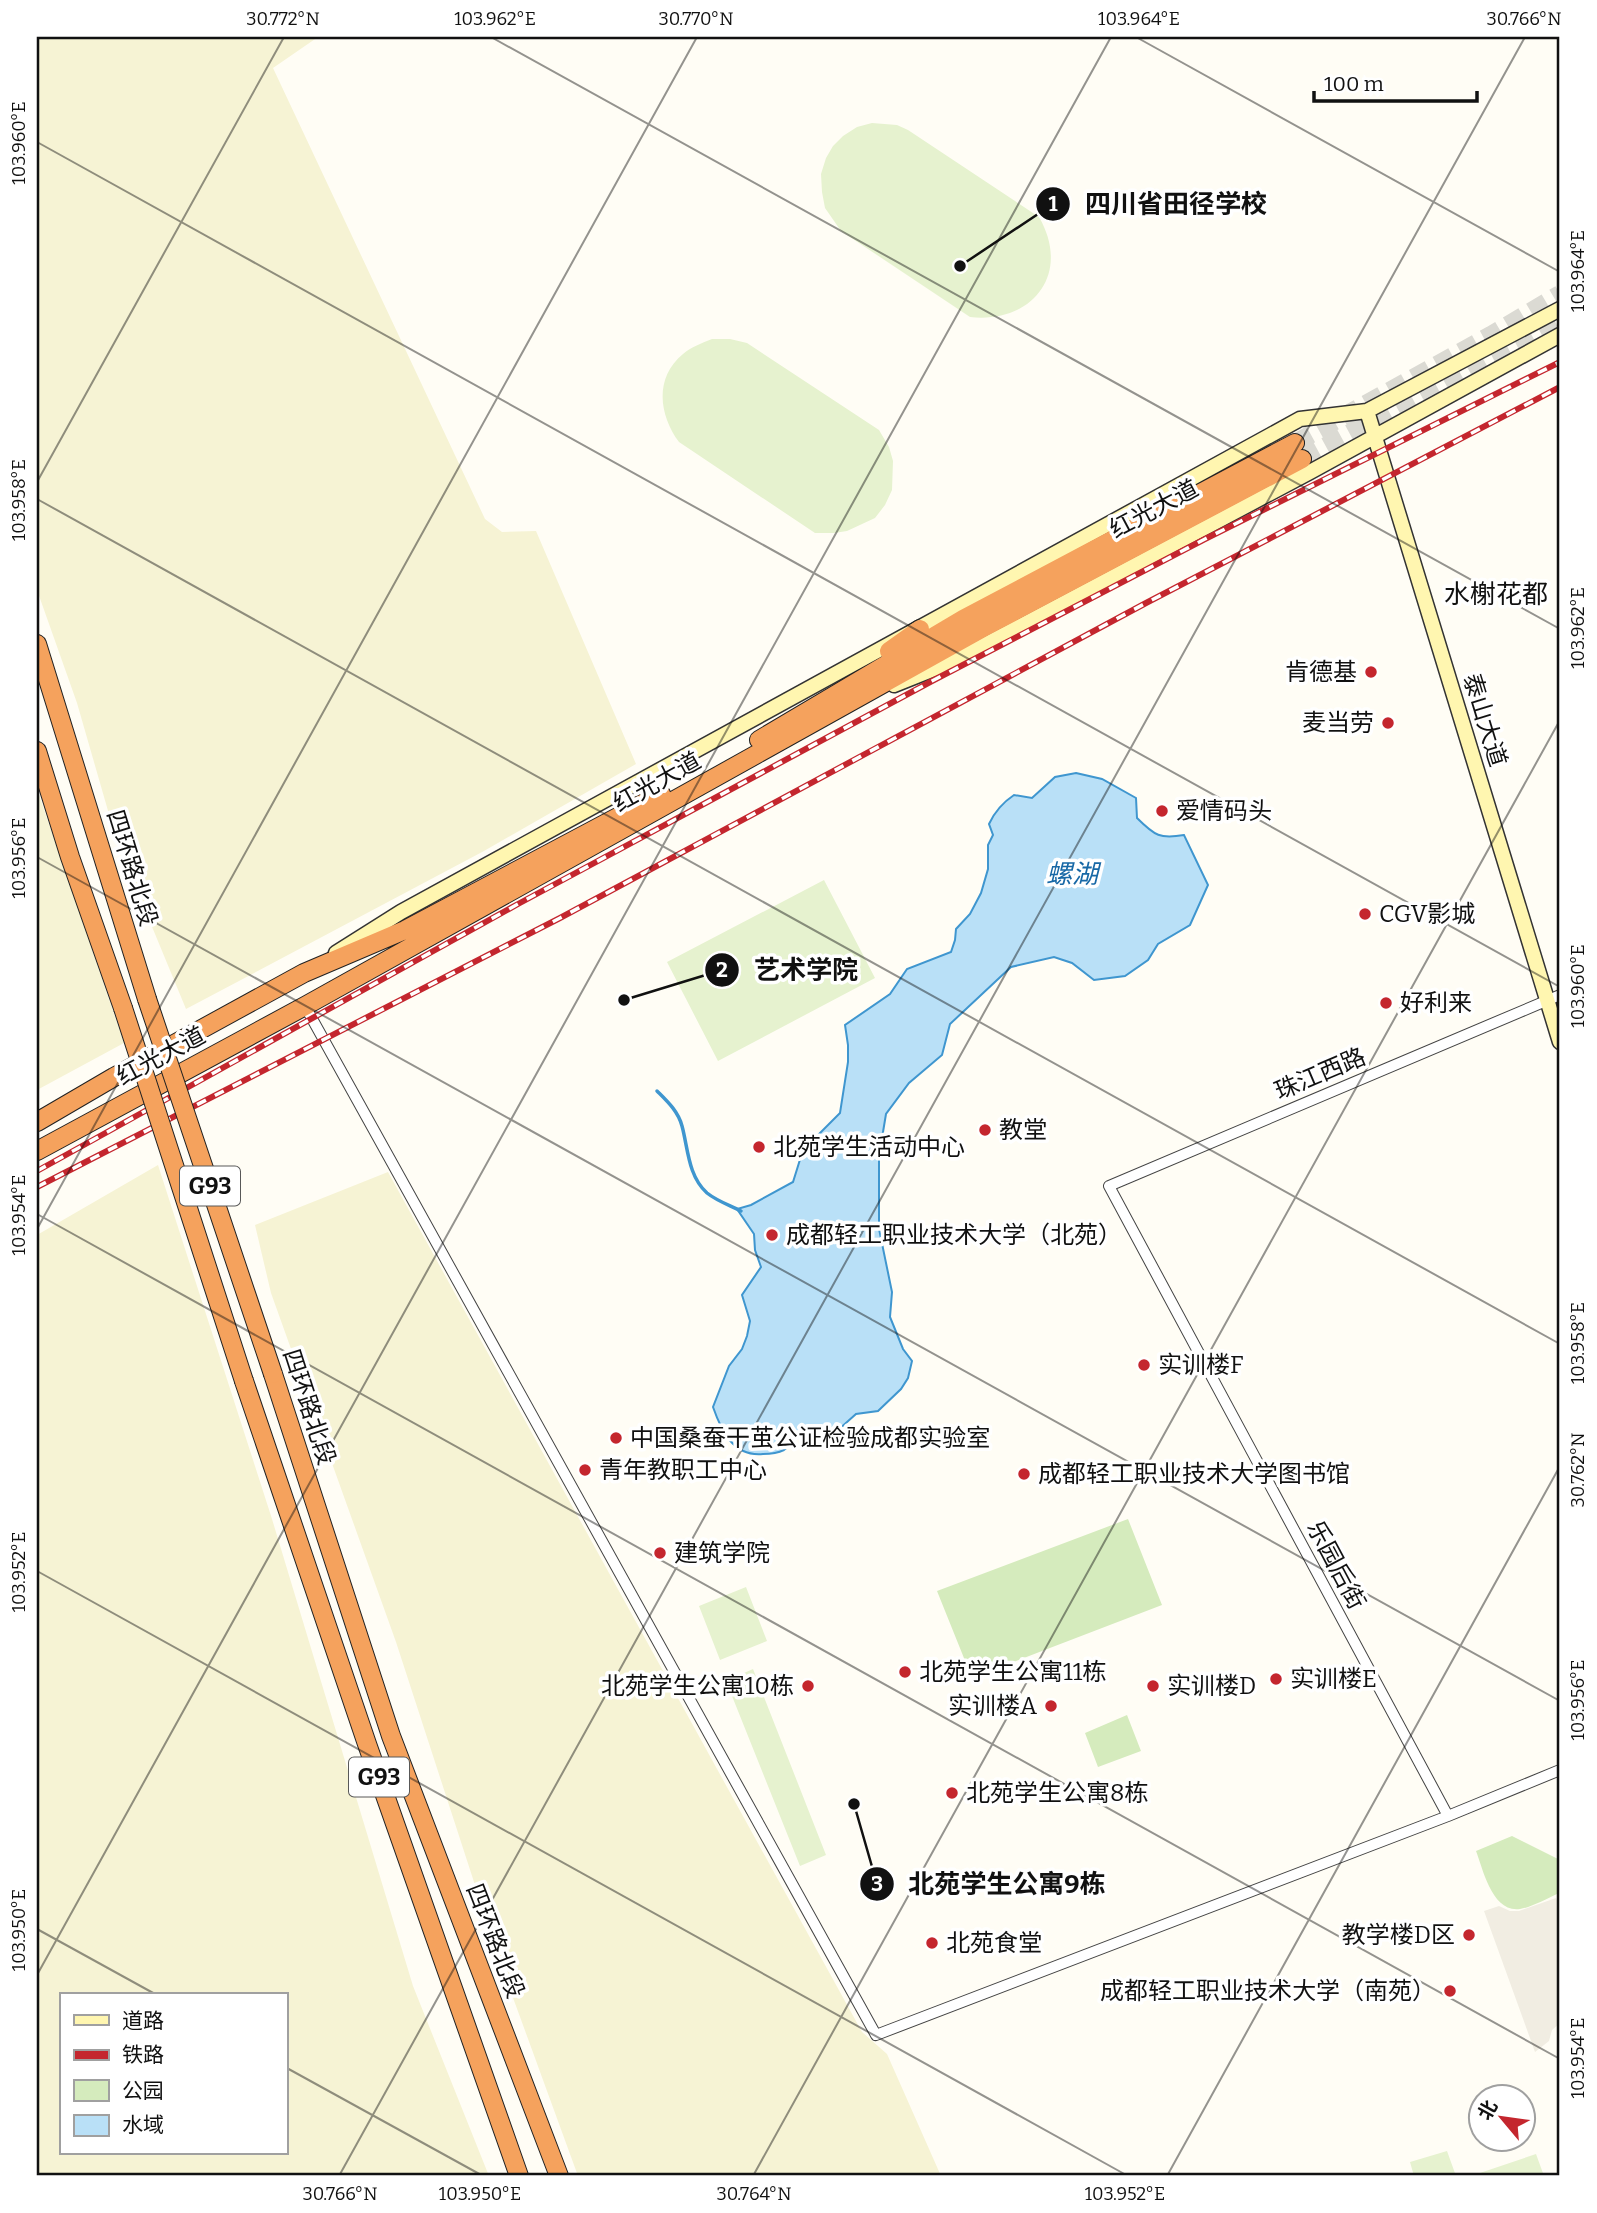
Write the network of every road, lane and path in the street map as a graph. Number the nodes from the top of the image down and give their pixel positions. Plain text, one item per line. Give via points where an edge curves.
1 (1560, 309) edge
2 (1560, 335) edge
3 (1367, 411) junction
4 (1375, 435) junction
5 (920, 629) junction
6 (37, 644) edge
7 (841, 707) junction
8 (811, 708) junction
9 (37, 751) edge
10 (304, 973) junction
11 (1554, 998) edge
12 (305, 1006) junction
13 (1560, 1042) edge
14 (37, 1122) edge
15 (37, 1151) edge
16 (1109, 1185) joint
17 (1560, 1770) edge
18 (1448, 1816) junction
19 (519, 2175) edge
20 (559, 2176) edge

1 - 3 main road
2 - 4 main road
3 - 4 main road, 泰山大道
3 - 5 main road via 1300,419
4 - 7 main road via 954,661
4 - 11 main road, 泰山大道
5 - 8 highway
5 - 10 main road via 401,912
6 - 20 highway, 四环路北段 / G93, bridge via 147,999 391,1736
7 - 8 highway, 红光大道 via 1298,451 963,619
7 - 12 highway, 红光大道
8 - 10 highway, 红光大道 via 725,760 418,924
9 - 19 highway, G93, bridge via 244,1381
10 - 14 highway, 红光大道
11 - 13 main road, 泰山大道
11 - 16 street, 珠江西路
12 - 15 highway, 红光大道
12 - 18 street via 876,2035
16 - 18 street, 乐园后街
17 - 18 street

